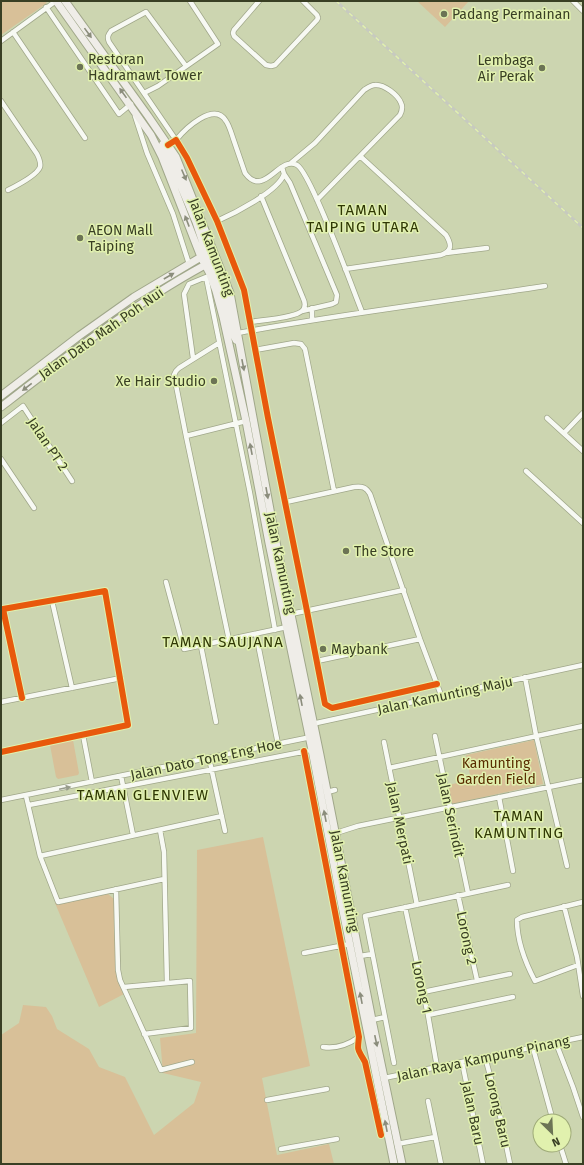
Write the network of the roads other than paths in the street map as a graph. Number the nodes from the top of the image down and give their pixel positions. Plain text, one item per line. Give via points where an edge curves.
1 (56, 1) edge
2 (65, 1) edge
3 (190, 1) edge
4 (259, 1) edge
5 (303, 1) edge
6 (573, 1) edge
7 (583, 2) edge
8 (578, 7) junction
9 (46, 8) junction
10 (583, 11) edge
11 (13, 32) junction
12 (1, 41) edge
13 (186, 66) junction
14 (144, 93) junction
15 (1, 101) edge
16 (132, 106) junction
17 (158, 132) junction
18 (85, 138) dead end
19 (176, 140) junction
20 (168, 144) junction
21 (360, 156) junction
22 (291, 163) junction
23 (282, 167) junction
24 (284, 174) junction
25 (8, 190) dead end
26 (261, 196) junction
27 (317, 200) junction
28 (217, 221) junction
29 (487, 248) dead end
30 (446, 253) junction
31 (204, 261) junction
32 (189, 264) junction
33 (345, 269) junction
34 (545, 286) dead end
35 (312, 308) junction
36 (302, 311) junction
37 (362, 312) junction
38 (312, 320) junction
39 (250, 322) junction
40 (251, 330) junction
41 (238, 332) junction
42 (219, 343) junction
43 (239, 346) junction
44 (255, 350) junction
45 (193, 358) junction
46 (1, 396) edge
47 (1, 407) edge
48 (583, 412) edge
49 (547, 418) dead end
50 (246, 421) junction
51 (1, 423) edge
52 (236, 424) junction
53 (564, 433) junction
54 (186, 436) junction
55 (583, 451) edge
56 (1, 459) edge
57 (526, 471) dead end
58 (72, 481) dead end
59 (334, 491) junction
60 (286, 502) junction
61 (34, 508) dead end
62 (583, 523) edge
63 (166, 582) dead end
64 (404, 590) junction
65 (52, 601) junction
66 (2, 606) edge
67 (307, 611) junction
68 (292, 614) junction
69 (287, 627) junction
70 (275, 630) junction
71 (256, 634) junction
72 (420, 639) junction
73 (229, 640) junction
74 (201, 646) junction
75 (317, 661) junction
76 (583, 665) edge
77 (121, 678) junction
78 (525, 678) junction
79 (437, 684) junction
80 (72, 688) junction
81 (441, 695) junction
82 (22, 698) junction
83 (1, 702) edge
84 (216, 722) dead end
85 (310, 724) junction
86 (583, 726) edge
87 (83, 735) junction
88 (536, 735) junction
89 (434, 736) dead end
90 (313, 737) junction
91 (384, 742) dead end
92 (278, 744) junction
93 (315, 749) junction
94 (304, 751) junction
95 (1, 752) edge
96 (438, 757) junction
97 (209, 758) junction
98 (389, 768) junction
99 (212, 769) junction
100 (121, 776) junction
101 (583, 780) edge
102 (92, 782) junction
103 (122, 787) junction
104 (549, 787) junction
105 (335, 790) dead end
106 (327, 792) junction
107 (26, 796) junction
108 (499, 797) junction
109 (1, 800) edge
110 (29, 805) junction
111 (449, 808) junction
112 (222, 816) junction
113 (400, 819) junction
114 (160, 830) junction
115 (225, 831) dead end
116 (336, 833) junction
117 (133, 835) junction
118 (40, 856) junction
119 (567, 866) dead end
120 (513, 871) dead end
121 (164, 879) junction
122 (508, 885) dead end
123 (116, 889) junction
124 (468, 893) junction
125 (458, 895) junction
126 (583, 902) edge
127 (416, 905) junction
128 (564, 906) junction
129 (405, 907) junction
130 (350, 944) junction
131 (342, 946) junction
132 (304, 953) dead end
133 (372, 954) junction
134 (360, 956) junction
135 (578, 965) junction
136 (510, 974) dead end
137 (477, 980) junction
138 (167, 983) junction
139 (124, 987) junction
140 (423, 992) junction
141 (583, 996) edge
142 (514, 998) dead end
143 (428, 1015) junction
144 (385, 1017) junction
145 (372, 1020) junction
146 (144, 1034) junction
147 (359, 1037) junction
148 (583, 1037) edge
149 (556, 1043) junction
150 (323, 1047) dead end
151 (533, 1048) junction
152 (372, 1055) junction
153 (485, 1057) junction
154 (364, 1059) junction
155 (192, 1062) dead end
156 (462, 1062) junction
157 (394, 1063) dead end
158 (437, 1067) junction
159 (384, 1078) junction
160 (327, 1089) dead end
161 (267, 1100) dead end
162 (428, 1101) dead end
163 (552, 1113) edge
164 (583, 1117) edge
165 (381, 1135) dead end
166 (435, 1137) junction
167 (337, 1139) dead end
168 (397, 1144) junction
169 (281, 1149) dead end
170 (563, 1153) edge
171 (394, 1164) edge
172 (402, 1164) edge
173 (441, 1164) edge
174 (483, 1164) edge
175 (510, 1164) edge
176 (566, 1164) edge

1 - 9 street
16 -> 1 main road, Jalan Kamunting
2 -> 17 main road, Jalan Kamunting
3 - 13 street via 218,44
4 - 5 street via 233,33 271,66 275,65 318,18
6 - 8 street
7 - 8 street
8 - 10 street
9 - 11 street
9 - 16 street via 119,114
11 - 12 street
11 - 18 street
13 - 14 street
13 - 14 street via 146,12 111,31 107,38 109,42
14 - 19 street
15 - 25 street via 40,161 40,167 36,172
31 -> 16 main road, Jalan Kamunting via 162,157
16 - 32 street
17 - 20 main road, Jalan Kamunting
17 - 31 main road via 196,222 207,255
19 - 20 street
19 - 23 street via 186,129 207,115 218,114 226,120 248,178 264,180
19 - 28 street
20 -> 41 main road, Jalan Kamunting via 182,170 228,284
21 - 22 street via 402,110 398,98 382,86 376,85 364,90 315,143
21 - 27 street
21 - 30 street via 446,235 450,245
22 - 23 street
22 - 27 street via 297,164 305,173
23 - 24 street
24 - 26 street via 280,182
24 - 35 street via 337,295 336,302
26 - 28 street via 243,209
26 - 36 street via 304,298
27 - 33 street
28 - 39 street via 244,290
29 - 30 street
30 - 33 street
31 - 32 main road, Jalan Dato Mah Poh Nui
31 - 43 main road via 214,270 221,286 234,337
31 -> 47 main road, Jalan Dato Mah Poh Nui via 80,346
31 - 50 main road, Jalan Kamunting via 223,316
46 -> 32 main road, Jalan Dato Mah Poh Nui via 134,297
33 - 37 street
34 - 37 street
35 - 36 street
35 - 38 street
36 - 39 street via 293,315
37 - 38 street
38 - 40 street
39 - 40 street
40 - 41 street
40 - 44 street
41 - 43 main road, Jalan Kamunting
42 - 45 street
42 - 45 street via 206,277 189,284 184,294
42 - 52 street
43 -> 68 main road, Jalan Kamunting
44 - 59 street via 294,343 301,344 304,348
44 - 60 street
45 - 54 street via 174,375
48 - 53 street
49 - 53 street
50 - 52 street
69 -> 50 main road, Jalan Kamunting
51 - 58 street, Jalan PT 2 via 23,406
52 - 54 street
52 - 70 street
53 - 55 street
54 - 73 street
56 - 61 street
57 - 62 street
59 - 60 street
59 - 64 street via 360,486 370,494
60 - 67 street
63 - 74 street via 184,649
64 - 67 street
64 - 72 street
65 - 66 street
65 - 77 street via 105,591
65 - 80 street
66 - 82 street
67 - 68 street
67 - 75 street
68 - 85 main road, Jalan Kamunting
69 - 70 street
85 -> 69 main road, Jalan Kamunting
70 - 71 street
71 - 73 street
71 - 92 street
72 - 75 street
72 - 79 street
73 - 74 street
74 - 84 street
75 - 79 street via 325,704 332,708
76 - 78 street, Jalan Kamunting Maju
77 - 80 street
77 - 87 street via 128,725
78 - 81 street, Jalan Kamunting Maju
78 - 88 street
79 - 81 street
80 - 82 street
81 - 85 street, Jalan Kamunting Maju
82 - 83 street
85 - 90 main road, Jalan Kamunting
86 - 88 street
87 - 95 street
87 - 102 street
88 - 96 street
88 - 104 street
89 - 96 street, Jalan Serindit
90 - 92 street, Jalan Dato Tong Eng Hoe
90 - 93 main road, Jalan Kamunting
91 - 98 street, Jalan Merpati
92 - 97 street, Jalan Dato Tong Eng Hoe
93 - 94 street
93 - 106 main road, Jalan Kamunting
130 -> 93 main road, Jalan Kamunting
94 - 99 street
94 - 131 street
96 - 98 street
96 - 111 street, Jalan Serindit
97 - 99 street
97 - 100 street, Jalan Dato Tong Eng Hoe
98 - 113 street, Jalan Merpati
99 - 103 street
99 - 112 street
100 - 102 street, Jalan Dato Tong Eng Hoe
100 - 103 street
101 - 104 street
107 -> 102 street, Jalan Dato Tong Eng Hoe
103 - 110 street
103 - 117 street
104 - 108 street
104 - 119 street
105 - 106 street
106 - 116 main road, Jalan Kamunting
107 - 109 street, Jalan Dato Tong Eng Hoe
107 - 110 street
108 - 111 street
108 - 120 street
110 - 118 street
111 - 113 street
111 - 124 street, Jalan Serindit
112 - 114 street
112 - 115 street
113 - 116 street via 358,826
113 - 127 street, Jalan Merpati
114 - 117 street
114 - 121 street via 164,852
116 - 134 main road, Jalan Kamunting
117 - 118 street
118 - 123 street via 58,902
121 - 123 street
121 - 138 street
122 - 124 street
123 - 139 street via 118,970
124 - 125 street
125 - 127 street
125 - 137 street, Lorong 2
126 - 128 street
127 - 129 street
128 - 135 street
128 - 135 street via 517,920 519,941 535,981
129 - 133 street via 365,916
129 - 140 street, Lorong 1
130 - 131 street
152 -> 130 main road, Jalan Kamunting
131 - 132 street
131 - 147 street
133 - 134 street
133 - 144 street
134 - 145 main road, Jalan Kamunting
135 - 141 street
136 - 137 street
137 - 140 street
138 - 139 street
138 - 146 street via 190,981 191,1028
139 - 146 street
140 - 143 street, Lorong 1
142 - 143 street
143 - 158 street, Lorong 1
144 - 145 street
144 - 157 street
145 -> 159 main road, Jalan Kamunting
146 - 155 street via 161,1070
147 - 150 street via 343,1045
147 - 154 street via 357,1048
148 - 149 street, Jalan Raya Kampung Pinang
149 - 151 street, Jalan Raya Kampung Pinang
149 - 164 street
151 - 153 street, Jalan Raya Kampung Pinang
151 - 163 street
152 - 154 street
171 -> 152 main road, Jalan Kamunting
153 - 156 street, Jalan Raya Kampung Pinang
153 - 175 street, Lorong Baru
154 - 165 street
156 - 158 street, Jalan Raya Kampung Pinang
156 - 174 street, Jalan Baru
158 - 159 street, Jalan Raya Kampung Pinang
159 - 168 main road, Jalan Kamunting
160 - 161 street
162 - 166 street
166 - 168 street
166 - 173 street
167 - 169 street
168 - 172 main road, Jalan Kamunting
170 - 176 street

